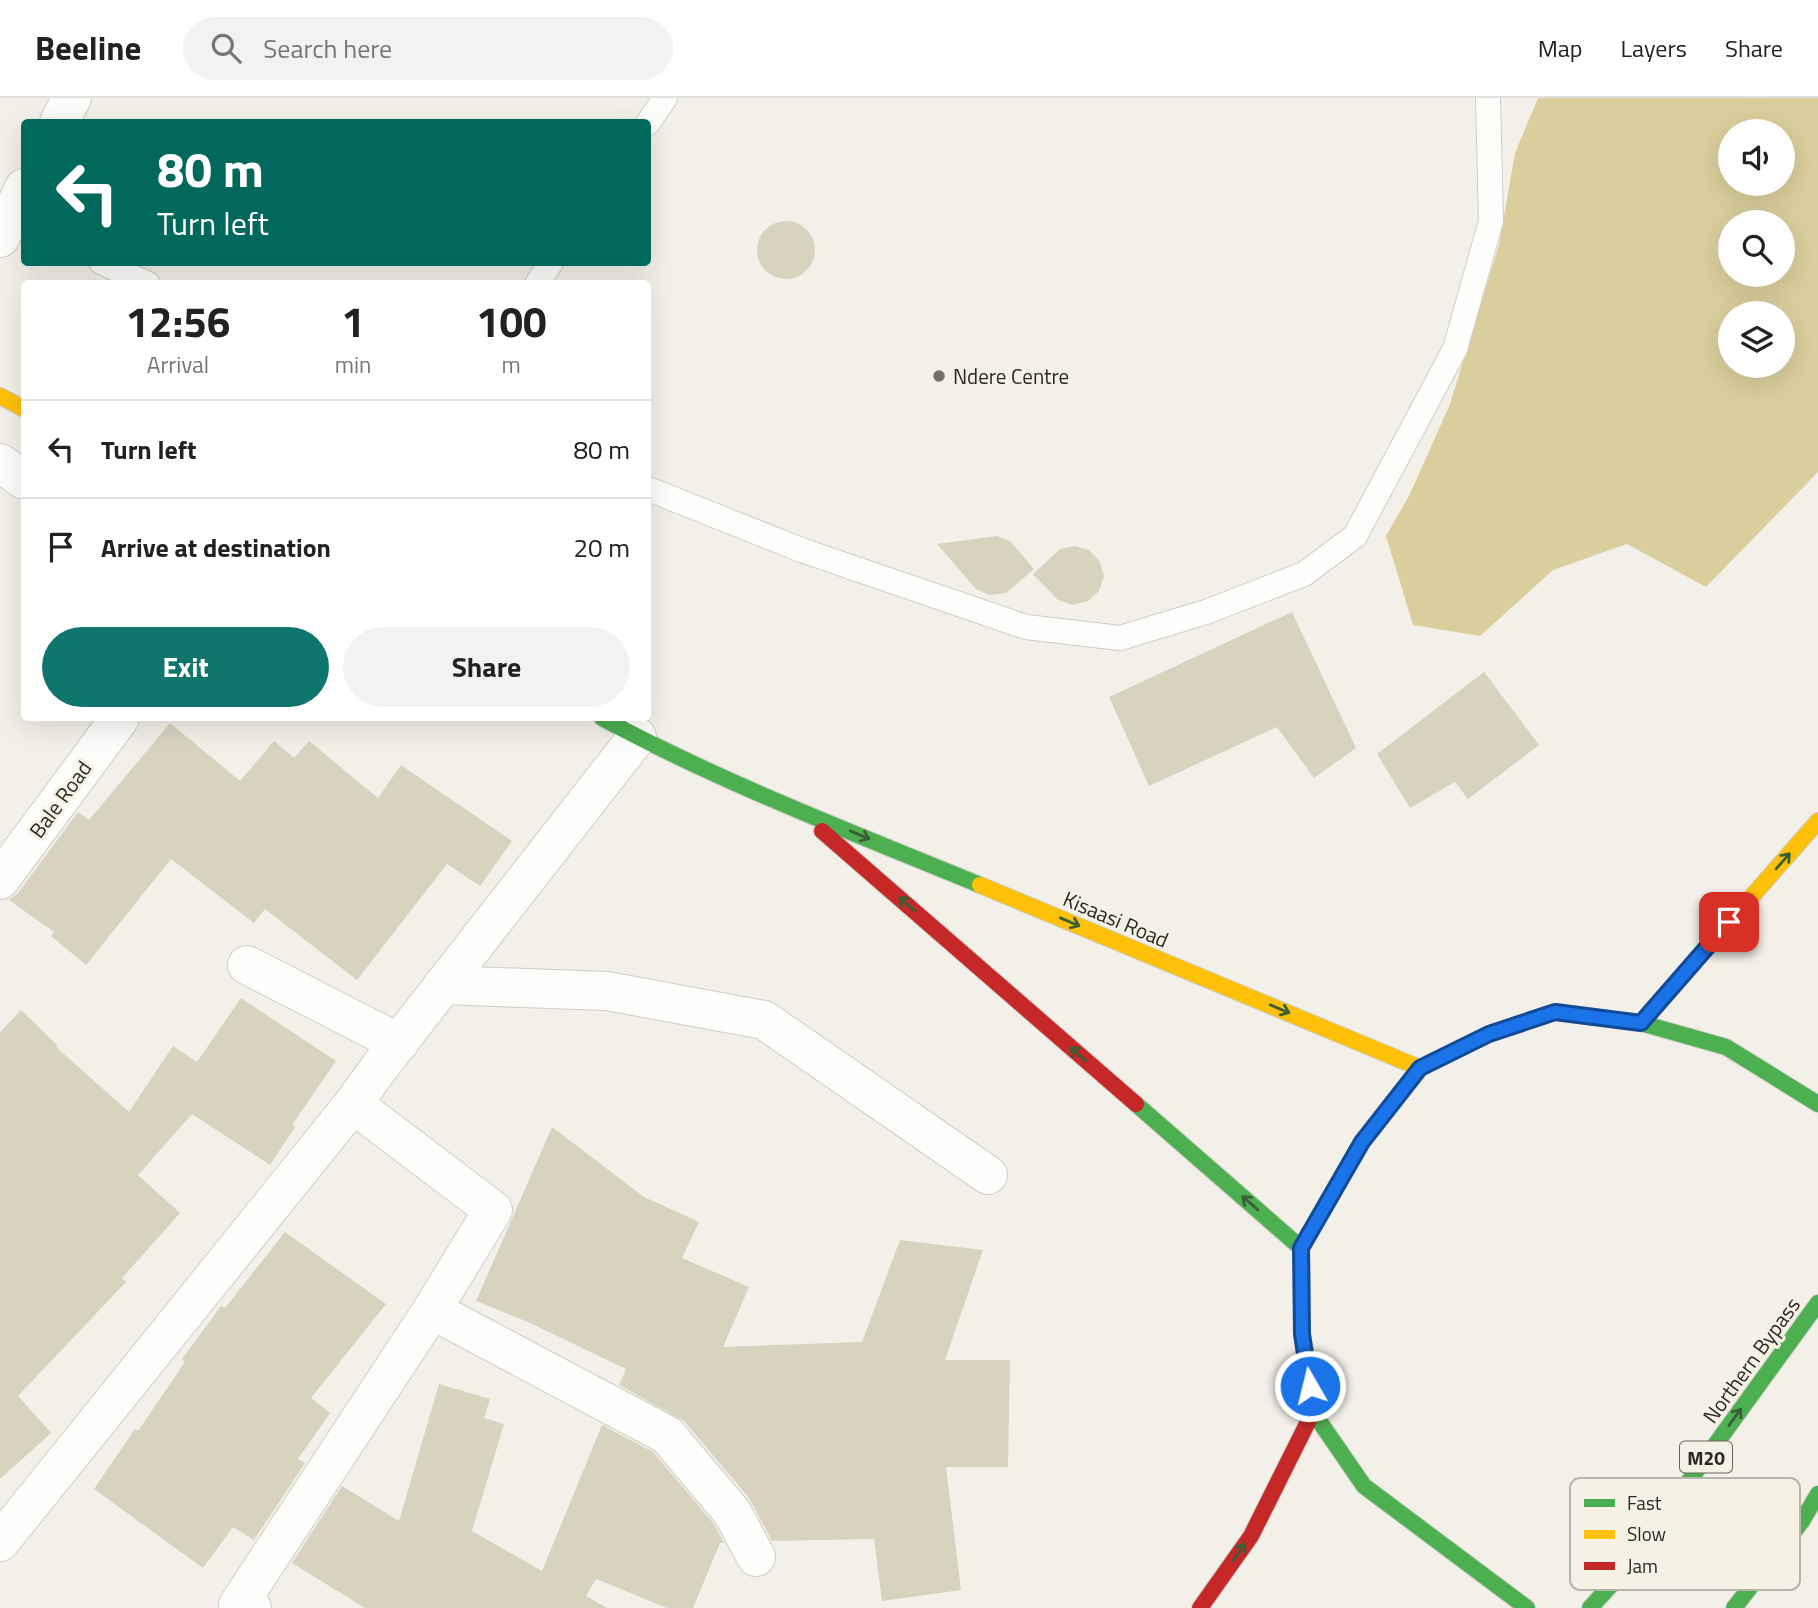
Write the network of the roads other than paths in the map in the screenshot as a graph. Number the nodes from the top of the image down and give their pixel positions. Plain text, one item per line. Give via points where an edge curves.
1 (72, 98) edge
2 (665, 98) edge
3 (1488, 98) edge
4 (61, 119) edge
5 (651, 119) edge
6 (110, 266) edge
7 (139, 280) edge
8 (0, 396) edge
9 (21, 407) edge
10 (0, 463) edge
11 (21, 478) edge
12 (651, 490) edge
13 (118, 721) edge
14 (608, 721) edge
15 (637, 737) junction
16 (797, 809) junction
17 (1818, 821) edge
18 (0, 880) edge
19 (247, 965) dead end
20 (443, 985) junction
21 (1641, 1023) junction
22 (399, 1043) junction
23 (1420, 1068) junction
24 (353, 1104) junction
25 (1818, 1104) edge
26 (988, 1175) dead end
27 (1301, 1248) junction
28 (1818, 1303) edge
29 (432, 1310) junction
30 (1314, 1412) junction
31 (1691, 1478) edge
32 (1818, 1494) edge
33 (1800, 1524) edge
34 (0, 1542) edge
35 (756, 1557) dead end
36 (1606, 1590) edge
37 (1748, 1590) edge
38 (252, 1608) edge
39 (1200, 1608) edge
40 (1527, 1608) edge
41 (1590, 1608) edge
42 (1734, 1608) edge

1 - 4 street
2 - 5 lane
3 - 12 lane via 1491,221 1455,349 1355,536 1304,574 1206,612 1119,638 1026,627 804,551
6 - 7 lane
8 - 9 main road
10 - 11 street
13 - 18 street, Bale Road
14 - 15 main road, Kisaasi Road
15 - 16 main road, Kisaasi Road
15 - 20 street
16 -> 23 main road, Kisaasi Road
27 -> 16 main road, Kisaasi Road
21 -> 17 main road
19 - 22 street
20 - 22 street
20 - 26 street via 607,991 764,1020
21 - 23 main road via 1555,1012 1489,1034
21 - 25 main road via 1726,1047
22 - 24 street
23 - 27 main road via 1362,1142
24 - 29 street via 493,1210
24 - 34 street
27 - 30 main road via 1302,1334
31 -> 28 main road, Northern Bypass / M20
29 - 35 street via 667,1435 732,1512
29 - 38 street via 238,1605
39 -> 30 main road via 1251,1536
30 - 40 main road via 1364,1486
32 - 33 main road
41 -> 36 main road, Northern Bypass / M20
37 - 42 main road

